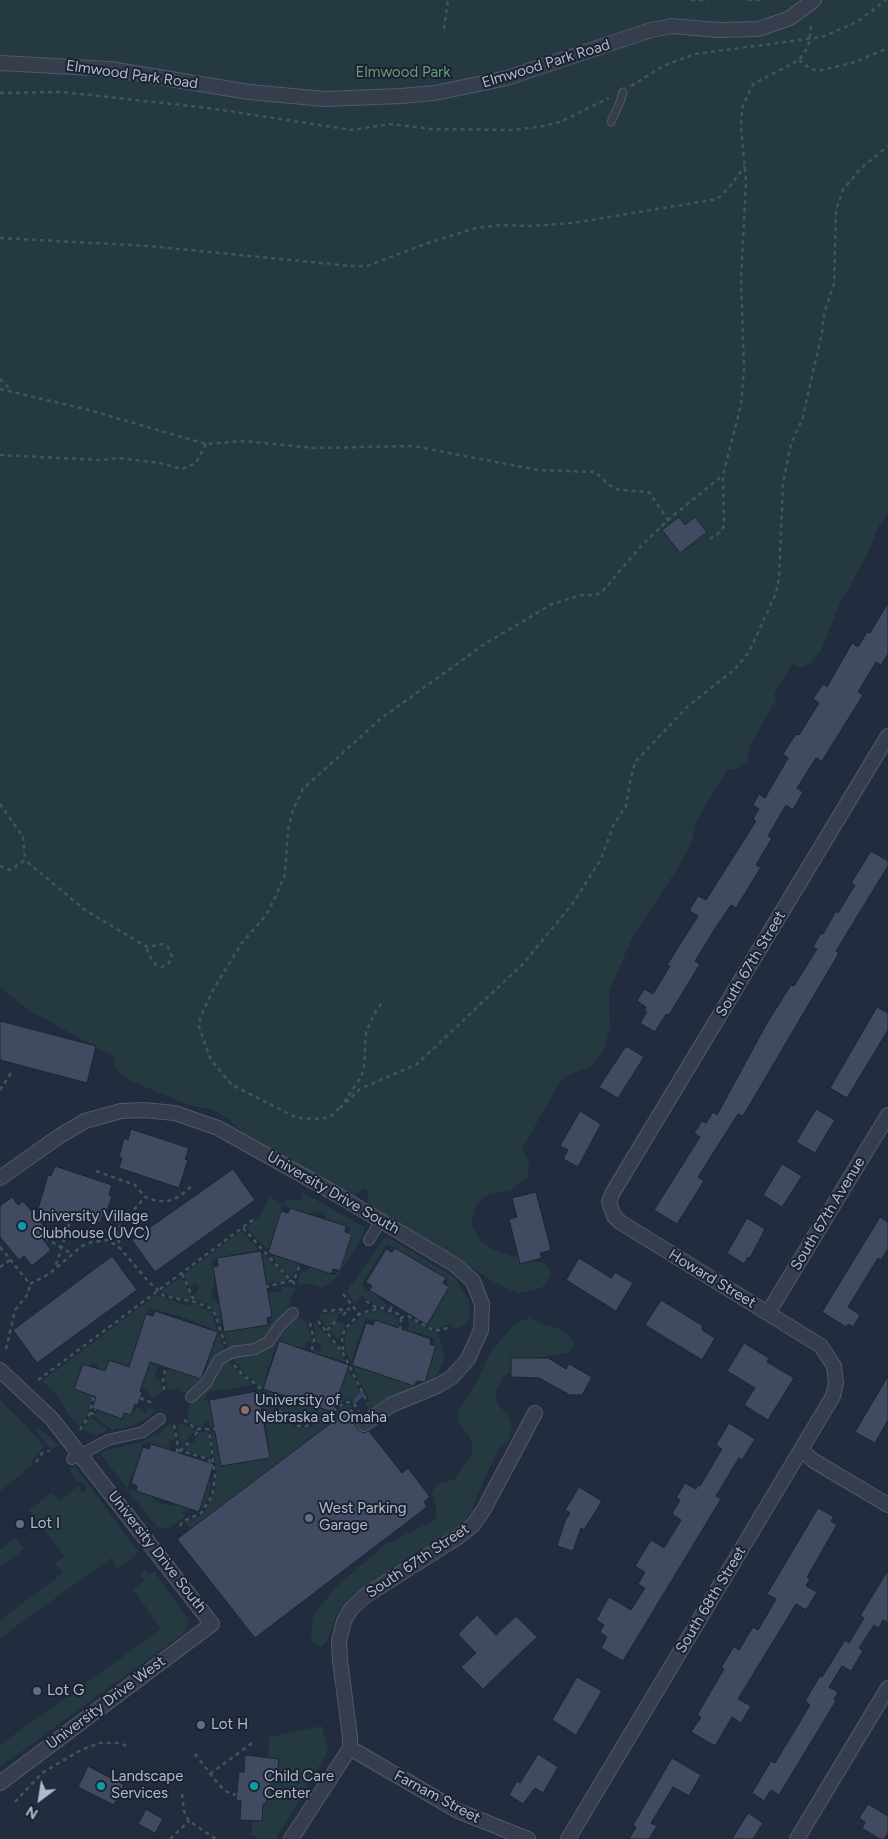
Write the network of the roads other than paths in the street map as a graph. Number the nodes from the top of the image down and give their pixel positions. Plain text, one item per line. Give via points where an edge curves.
1 (814, 0) edge
2 (0, 63) edge
3 (623, 92) road end
4 (611, 122) dead end
5 (888, 736) edge
6 (888, 1115) edge
7 (0, 1178) edge
8 (613, 1192) joint
9 (381, 1220) junction
10 (369, 1240) dead end
11 (294, 1313) dead end
12 (768, 1313) junction
13 (830, 1356) joint
14 (0, 1370) edge
15 (191, 1397) dead end
16 (535, 1413) dead end
17 (363, 1417) road end
18 (160, 1419) dead end
19 (801, 1450) junction
20 (76, 1456) junction
21 (887, 1501) edge
22 (212, 1624) joint
23 (888, 1688) edge
24 (350, 1748) junction
25 (0, 1783) edge
26 (291, 1839) edge
27 (528, 1839) edge
28 (568, 1839) edge
29 (797, 1839) edge

1 - 2 street, Elmwood Park Road via 790,18 759,28 726,30 672,26 650,30 507,78 435,93 401,96 325,99 249,92 110,69
3 - 4 lane
5 - 8 street, South 67th Street
6 - 12 street, South 67th Avenue
7 - 9 street, University Drive South via 61,1134 85,1122 121,1111 162,1111 218,1128
8 - 12 street, Howard Street via 609,1202 620,1222
9 - 10 street
9 - 17 street, University Drive South via 465,1272 482,1304 481,1330 468,1360 452,1377
11 - 15 street via 268,1342 255,1349 229,1354 215,1364 206,1383
12 - 13 street, Howard Street via 821,1346
13 - 19 street, South 68th Street via 836,1383 833,1396
14 - 20 street, University Drive South via 52,1419
16 - 24 street, South 67th Street via 473,1525 366,1596 351,1609 344,1621 339,1641
18 - 20 street via 143,1432 108,1440
19 - 21 street via 814,1461
19 - 28 street, South 68th Street
20 - 22 street, University Drive South
22 - 25 street, University Drive West
23 - 29 street
24 - 26 street
24 - 27 street, Farnam Street via 458,1810

